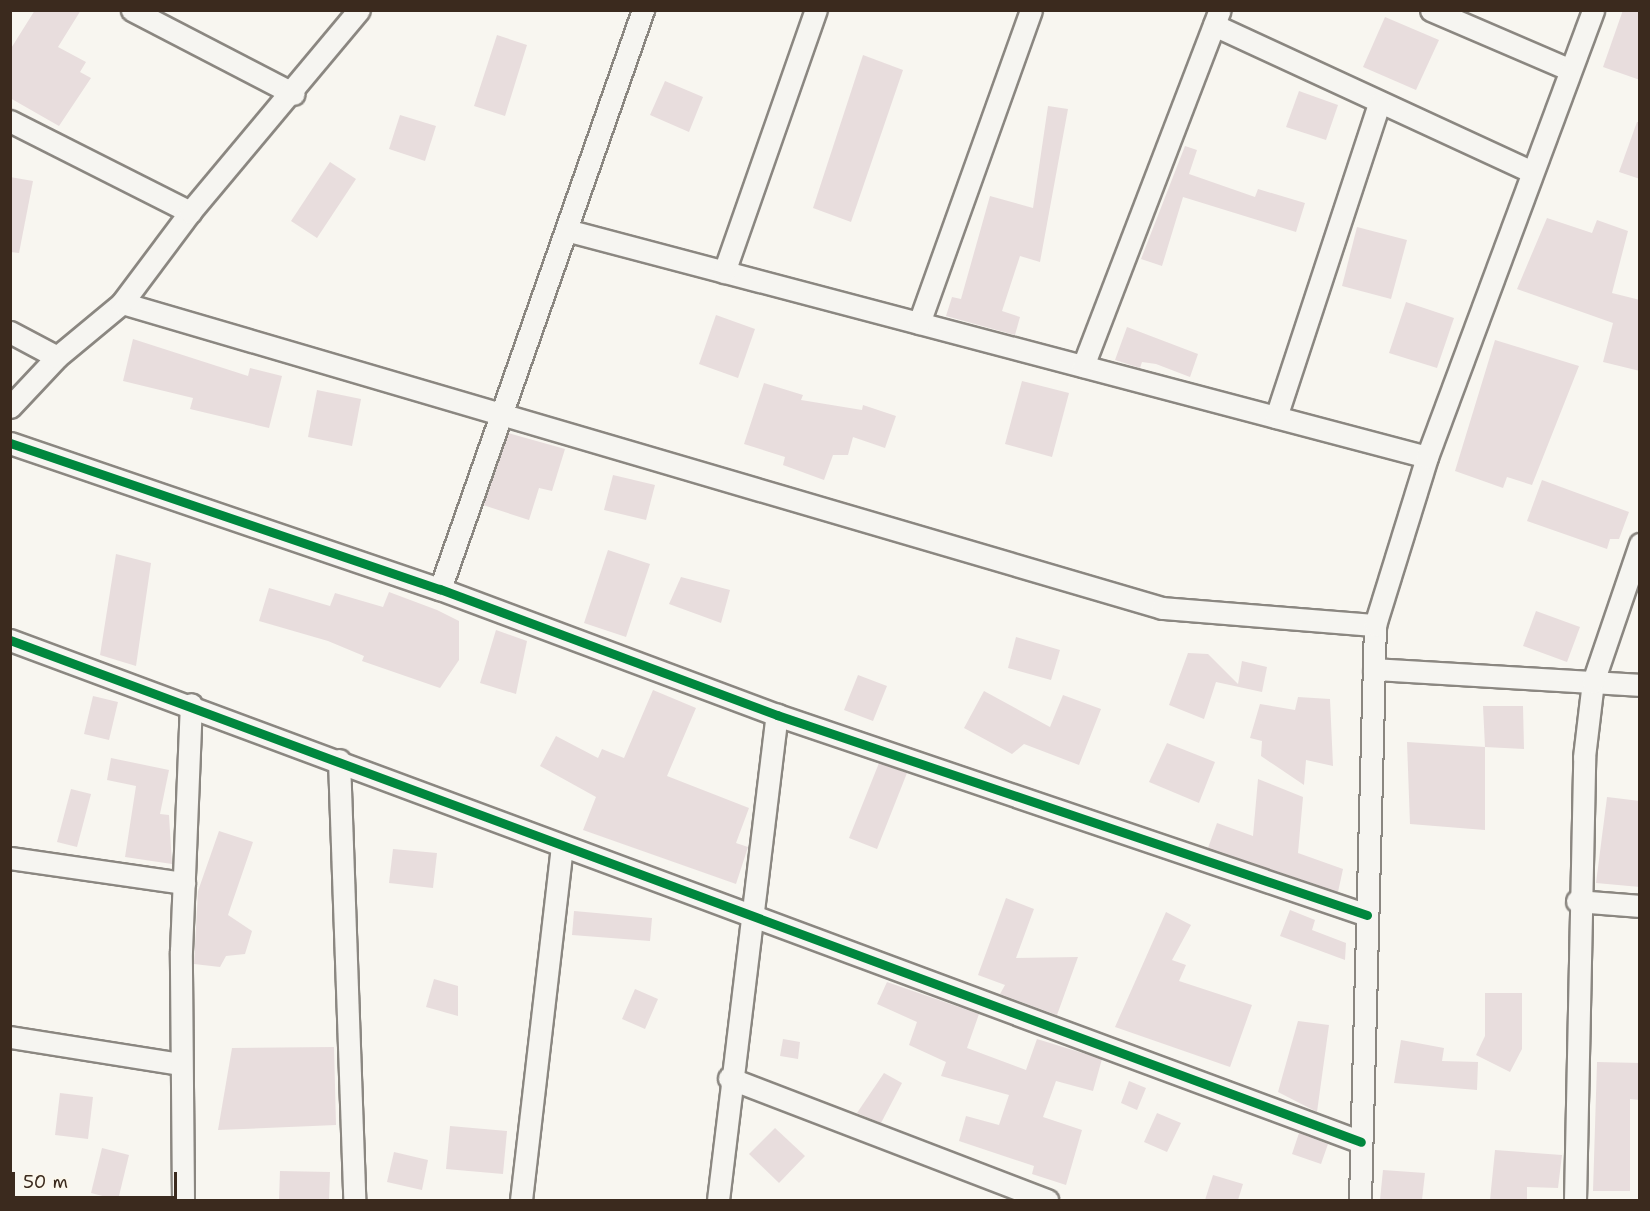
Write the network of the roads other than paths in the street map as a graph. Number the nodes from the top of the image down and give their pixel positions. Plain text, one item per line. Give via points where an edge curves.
1 (132, 10) edge
2 (358, 10) edge
3 (643, 10) edge
4 (816, 10) edge
5 (1031, 10) edge
6 (1431, 10) edge
7 (1593, 10) edge
8 (1217, 18) edge
9 (1569, 70) junction
10 (294, 94) junction
11 (1379, 103) junction
12 (10, 121) edge
13 (1532, 172) junction
14 (190, 212) junction
15 (566, 230) junction
16 (724, 272) junction
17 (122, 303) junction
18 (919, 323) junction
19 (10, 332) edge
20 (57, 357) junction
21 (1083, 366) junction
22 (10, 407) edge
23 (501, 414) junction
24 (1276, 417) junction
25 (10, 443) edge
26 (1427, 457) junction
27 (1640, 544) edge
28 (440, 589) junction
29 (1375, 625) junction
30 (10, 640) edge
31 (1374, 669) junction
32 (1593, 682) junction
33 (1640, 685) edge
34 (191, 704) junction
35 (777, 715) junction
36 (339, 760) junction
37 (562, 847) junction
38 (10, 858) edge
39 (184, 883) junction
40 (1577, 902) junction
41 (1640, 906) edge
42 (748, 914) junction
43 (1367, 915) junction
44 (10, 1037) edge
45 (181, 1064) junction
46 (729, 1078) junction
47 (1361, 1142) junction
48 (183, 1200) edge
49 (354, 1200) edge
50 (521, 1200) edge
51 (718, 1200) edge
52 (1047, 1200) edge
53 (1360, 1200) edge
54 (1575, 1200) edge

1 - 10 street
2 - 10 street
3 - 15 street
4 - 16 street
5 - 18 street
6 - 9 street
7 - 9 street
8 - 11 street
8 - 21 street
9 - 13 street
10 - 14 street
11 - 13 street
11 - 24 street
12 - 14 street
13 - 26 street
14 - 17 street
15 - 16 street
15 - 23 street
16 - 18 street
17 - 20 street
17 - 23 street
18 - 21 street
19 - 20 street
20 - 22 street
21 - 24 street
23 - 28 street
23 - 29 street via 1162,608
24 - 26 street
25 - 28 street
26 - 29 street
27 - 32 street
28 - 35 street
29 - 31 street
30 - 34 street
31 - 32 street
31 - 43 street
32 - 33 street
32 - 40 street
34 - 36 street
34 - 39 street
35 - 42 street
35 - 43 street
36 - 37 street
36 - 49 street
37 - 42 street
37 - 50 street
38 - 39 street
39 - 45 street
40 - 41 street
40 - 54 street
42 - 46 street
42 - 47 street
43 - 47 street
44 - 45 street
45 - 48 street
46 - 51 street
46 - 52 street
47 - 53 street

